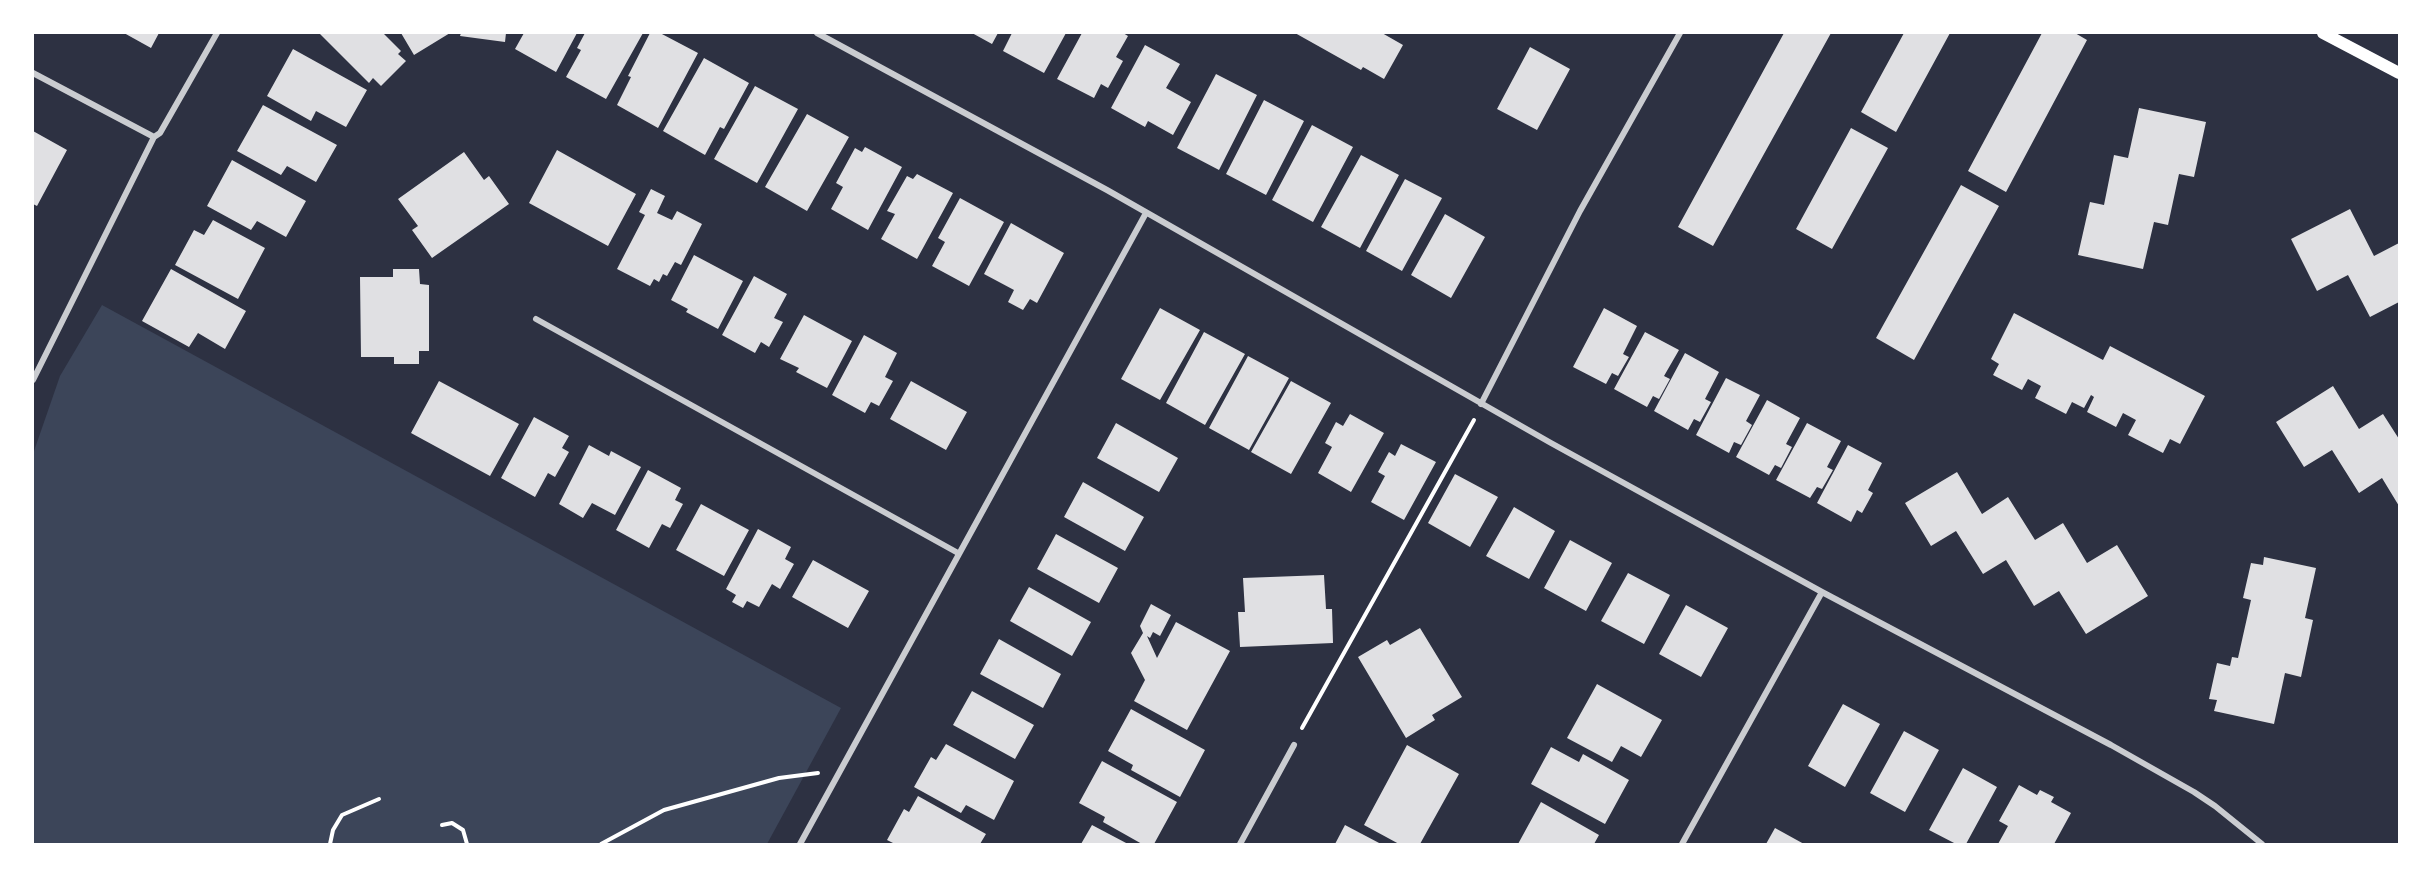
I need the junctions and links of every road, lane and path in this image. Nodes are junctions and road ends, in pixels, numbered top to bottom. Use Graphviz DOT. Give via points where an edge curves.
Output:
graph roads {
  1 [pos="217,33"];
  2 [pos="817,33"];
  3 [pos="1680,33"];
  4 [pos="2323,33"];
  5 [pos="33,73"];
  6 [pos="2399,73"];
  7 [pos="154,137"];
  8 [pos="1146,213"];
  9 [pos="536,319"];
  10 [pos="33,380"];
  11 [pos="1481,404"];
  12 [pos="958,553"];
  13 [pos="1822,592"];
  14 [pos="1294,745"];
  15 [pos="840,771"];
  16 [pos="379,799"];
  17 [pos="442,825"];
  18 [pos="330,844"];
  19 [pos="467,844"];
  20 [pos="601,844"];
  21 [pos="800,844"];
  22 [pos="1240,844"];
  23 [pos="1682,844"];
  24 [pos="2262,844"];
  1 -- 7 [label="street" via="160,133"];
  2 -- 8 [label="street"];
  3 -- 11 [label="street" via="1580,211"];
  4 -- 6 [label="main road"];
  5 -- 7 [label="street"];
  7 -- 10 [label="street"];
  8 -- 11 [label="street"];
  8 -- 12 [label="street"];
  9 -- 12 [label="street"];
  11 -- 13 [label="street"];
  11 -- 14 [label="path"];
  12 -- 15 [label="street"];
  13 -- 23 [label="street"];
  13 -- 24 [label="street" via="2194,792"];
  14 -- 22 [label="street"];
  15 -- 20 [label="path" via="779,778 664,810"];
  15 -- 21 [label="street"];
  16 -- 18 [label="path" via="342,815"];
  17 -- 19 [label="path" via="452,823 464,830"];
}
